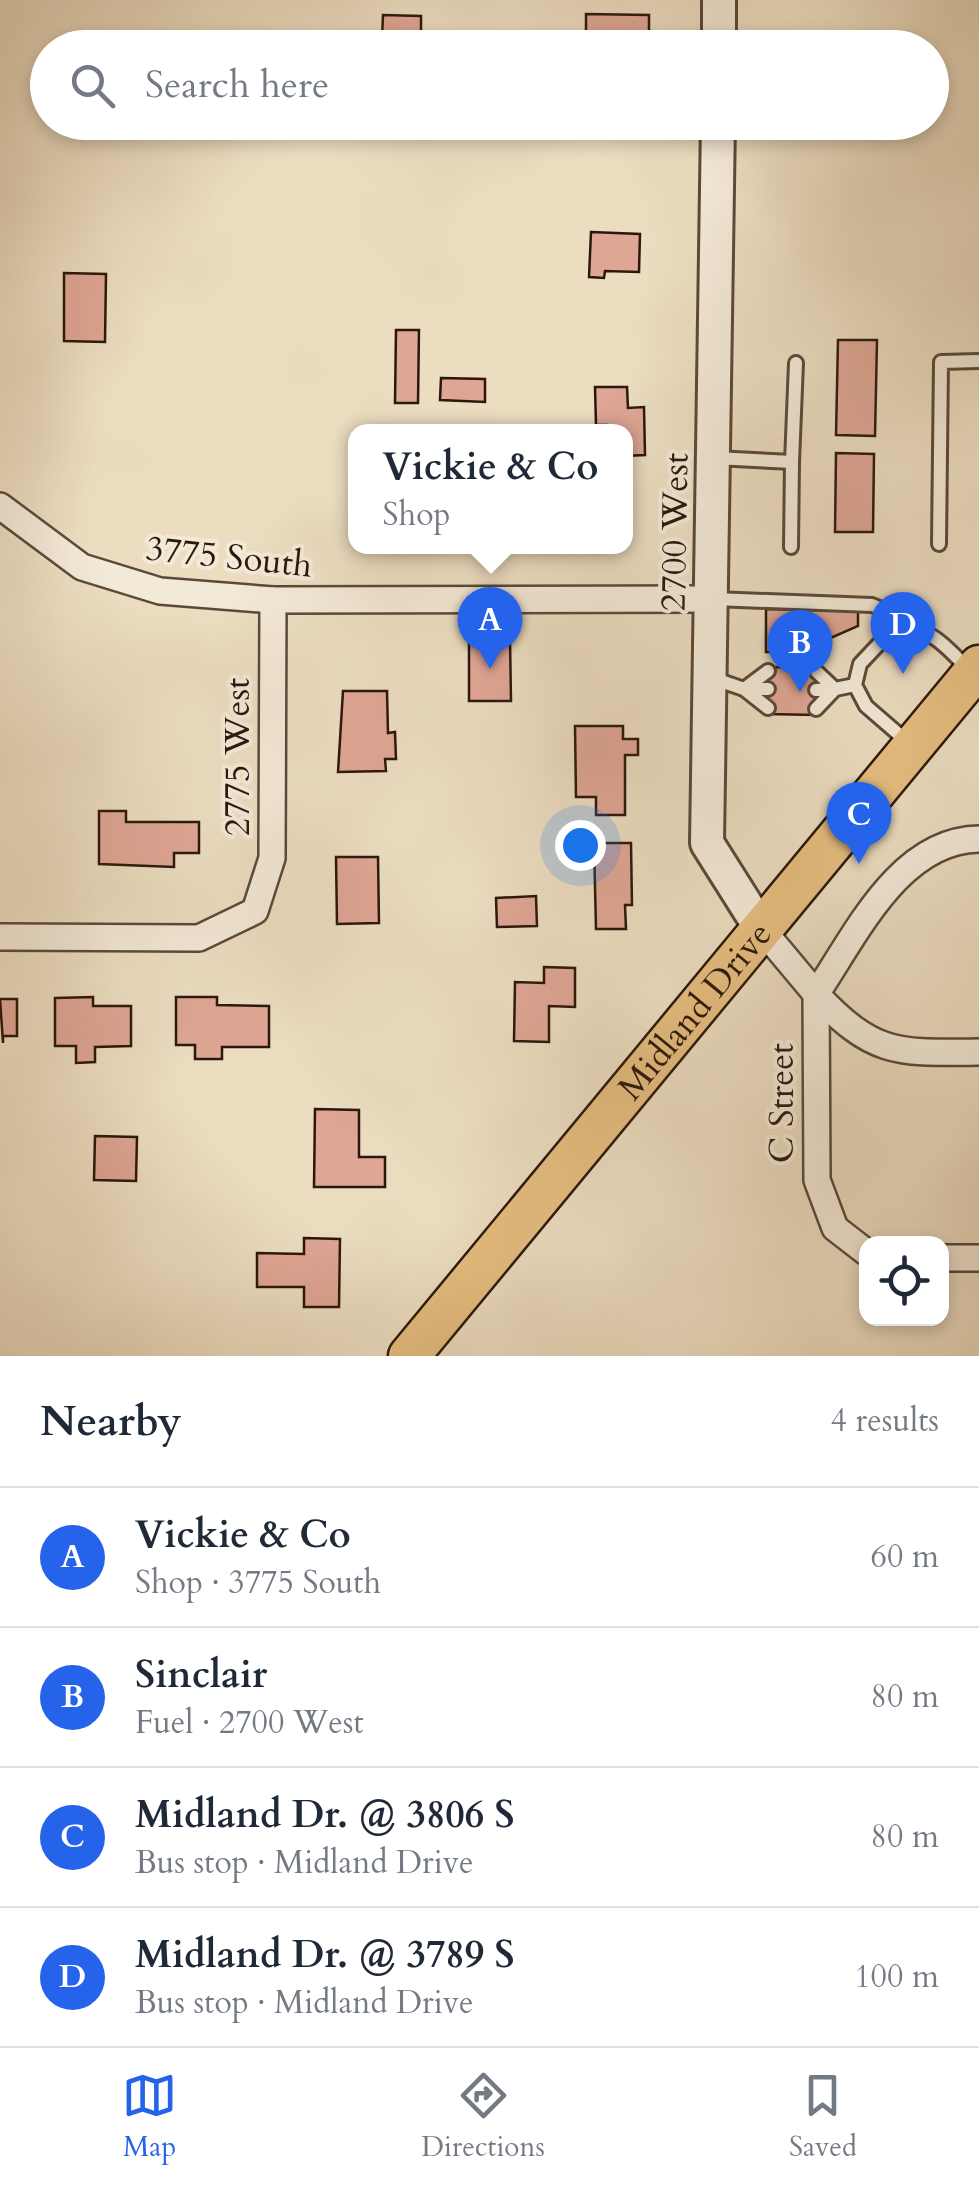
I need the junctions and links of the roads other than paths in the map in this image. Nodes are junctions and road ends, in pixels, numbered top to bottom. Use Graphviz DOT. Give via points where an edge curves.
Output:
graph roads {
  1 [pos="719,0"];
  2 [pos="719,30"];
  3 [pos="718,140"];
  4 [pos="979,362"];
  5 [pos="796,363"];
  6 [pos="715,458"];
  7 [pos="792,462"];
  8 [pos="0,506"];
  9 [pos="940,544"];
  10 [pos="791,547"];
  11 [pos="714,599"];
  12 [pos="273,600"];
  13 [pos="893,629"];
  14 [pos="976,670"];
  15 [pos="768,671"];
  16 [pos="817,672"];
  17 [pos="711,678"];
  18 [pos="855,686"];
  19 [pos="744,688"];
  20 [pos="768,690"];
  21 [pos="816,690"];
  22 [pos="834,690"];
  23 [pos="768,708"];
  24 [pos="816,710"];
  25 [pos="912,745"];
  26 [pos="979,839"];
  27 [pos="760,927"];
  28 [pos="0,937"];
  29 [pos="816,994"];
  30 [pos="979,1052"];
  31 [pos="859,1246"];
  32 [pos="949,1258"];
  33 [pos="979,1258"];
  34 [pos="409,1356"];
  1 -- 2 [label="street"];
  3 -- 6 [label="street, 2700 West"];
  4 -- 9 [label="lane" via="941,362"];
  5 -- 7 [label="lane"];
  6 -- 7 [label="lane"];
  6 -- 11 [label="street, 2700 West"];
  7 -- 10 [label="lane"];
  8 -- 12 [label="street, 3775 South" via="82,567 160,591"];
  11 -- 12 [label="street, 3775 South"];
  11 -- 13 [label="lane" via="872,605 884,610"];
  11 -- 17 [label="street, 2700 West"];
  12 -- 28 [label="street, 2775 West" via="272,858 255,911 199,938"];
  13 -- 14 [label="lane" via="930,632"];
  13 -- 18 [label="lane" via="860,664"];
  14 -- 25 [label="main road, Midland Drive"];
  15 -- 19 [label="lane"];
  16 -- 22 [label="lane"];
  17 -- 19 [label="lane"];
  17 -- 27 [label="street, 2700 West" via="707,843"];
  18 -- 22 [label="lane"];
  18 -- 25 [label="lane" via="866,706"];
  19 -- 20 [label="lane"];
  19 -- 23 [label="lane"];
  21 -- 22 [label="lane"];
  22 -- 24 [label="lane"];
  25 -- 27 [label="main road, Midland Drive"];
  26 -- 29 [label="street" via="956,839 922,854 887,890"];
  27 -- 29 [label="street"];
  27 -- 34 [label="main road, Midland Drive"];
  29 -- 30 [label="street" via="851,1031 901,1053"];
  29 -- 31 [label="street, C Street" via="817,1180 836,1228"];
  32 -- 33 [label="street"];
}
